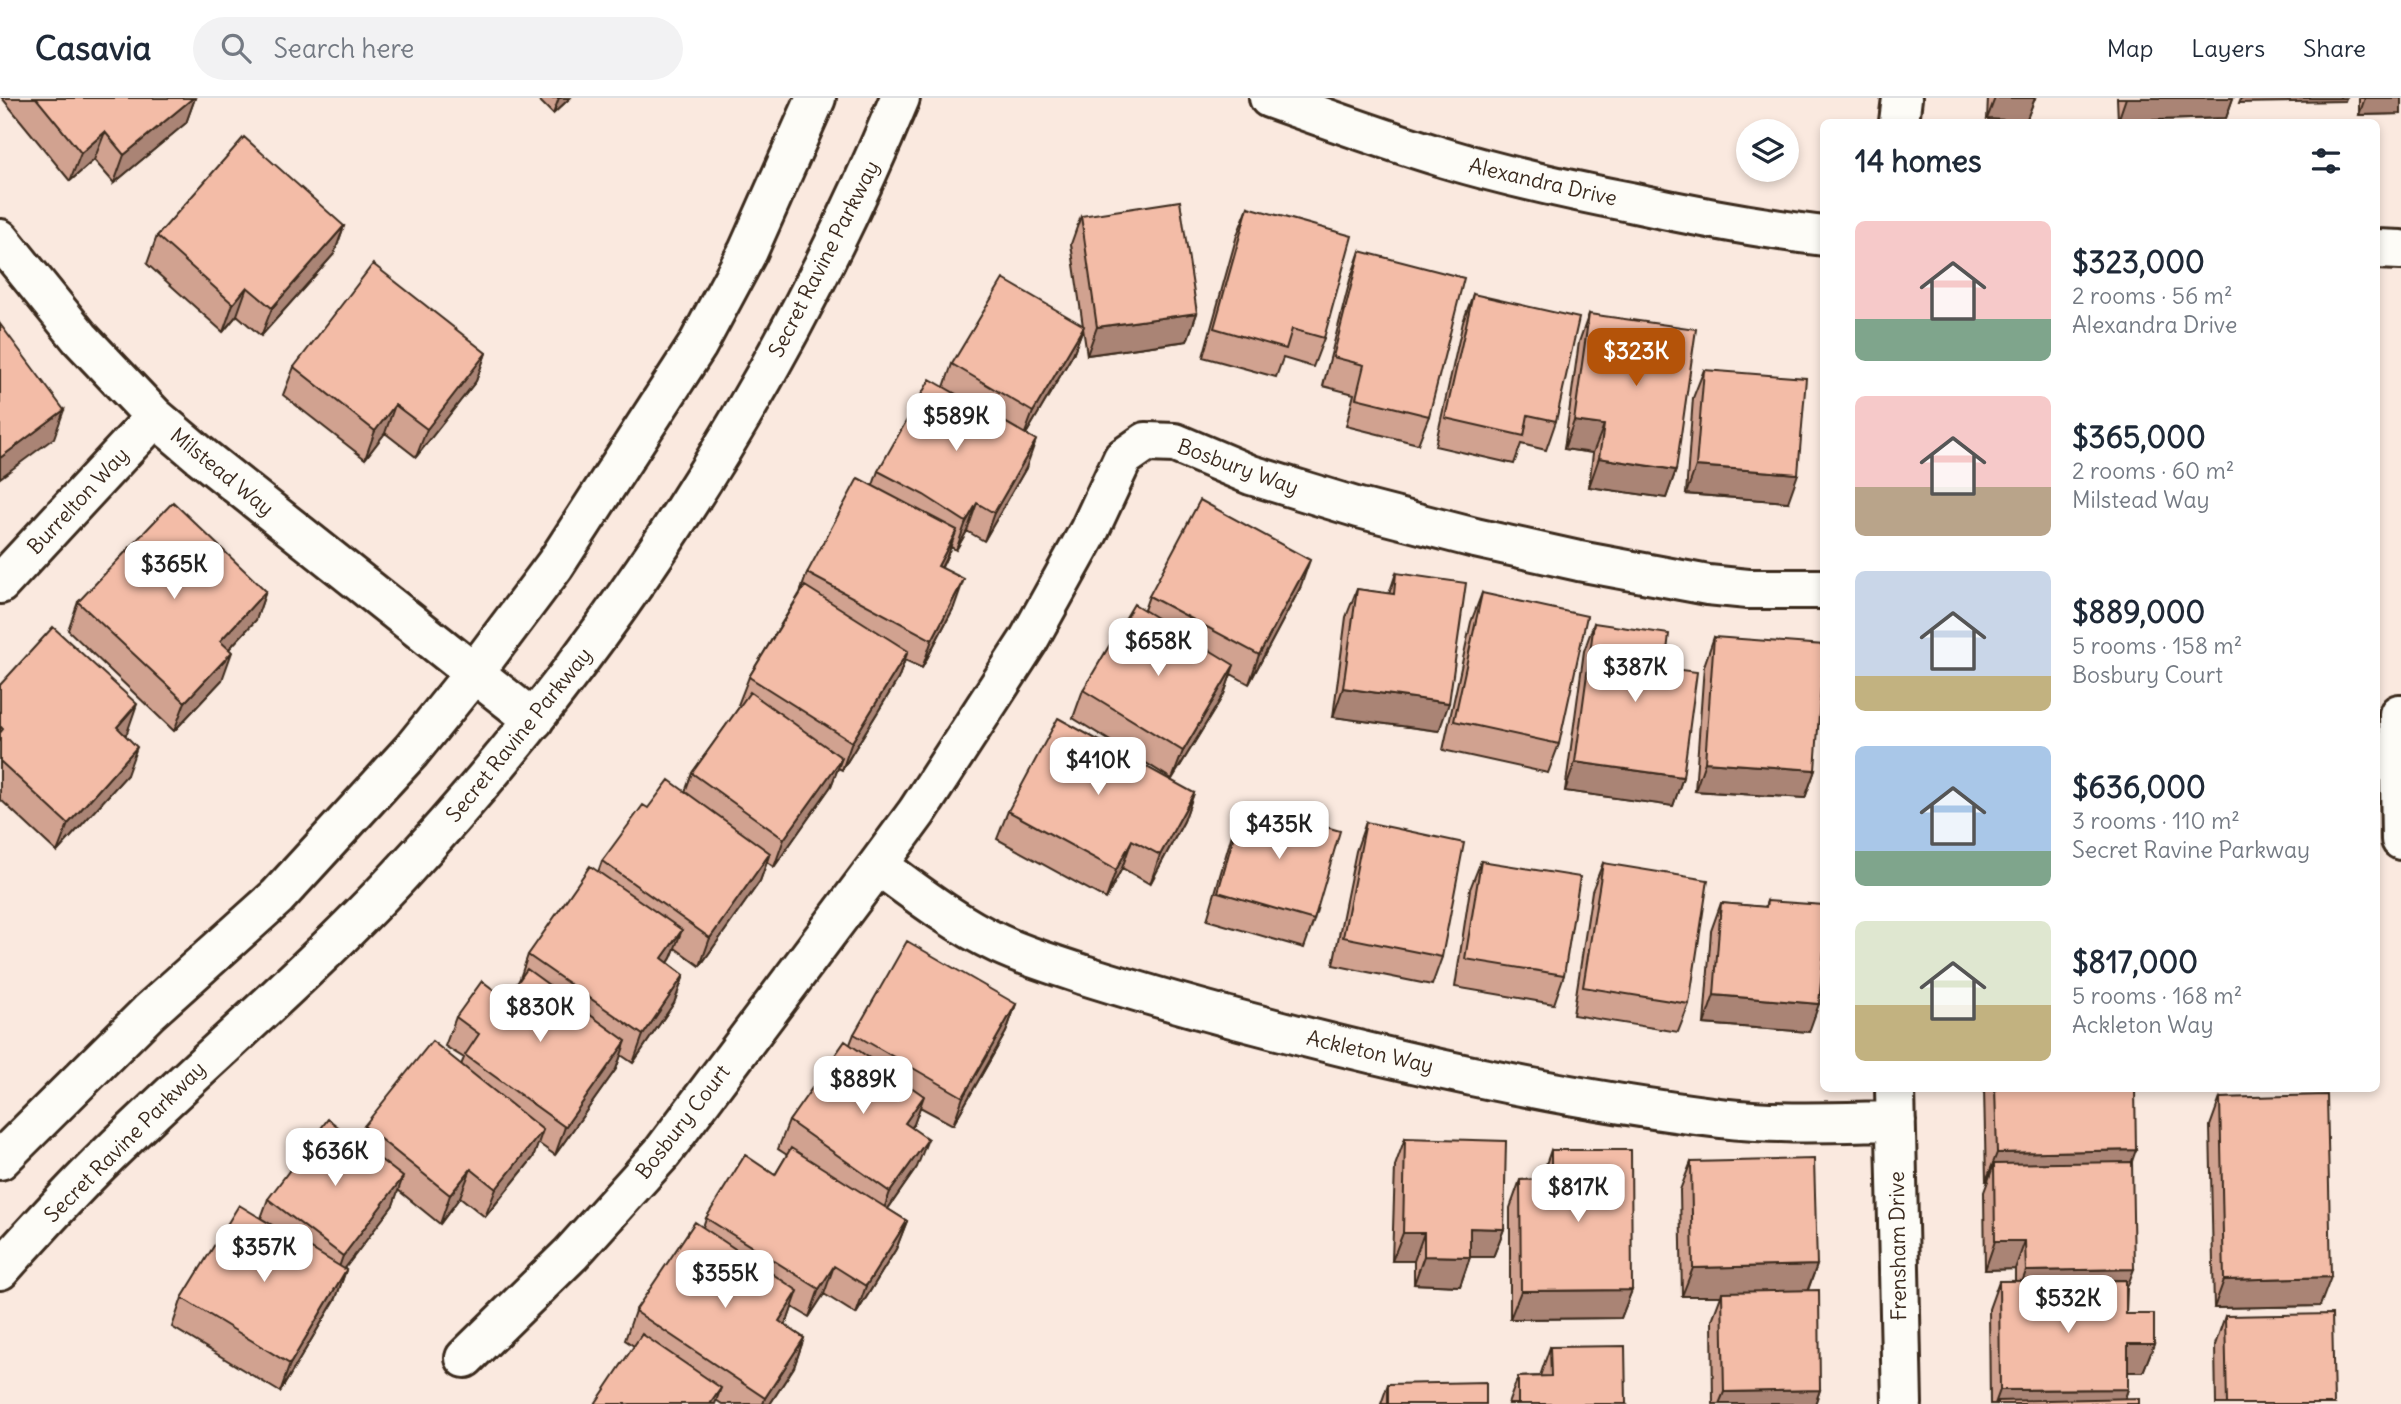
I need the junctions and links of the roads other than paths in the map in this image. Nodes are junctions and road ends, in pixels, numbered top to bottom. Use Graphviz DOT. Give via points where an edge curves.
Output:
graph roads {
  1 [pos="816,98"];
  2 [pos="900,98"];
  3 [pos="1269,98"];
  4 [pos="1902,98"];
  5 [pos="1899,119"];
  6 [pos="1820,235"];
  7 [pos="0,239"];
  8 [pos="2380,249"];
  9 [pos="2401,250"];
  10 [pos="155,417"];
  11 [pos="0,584"];
  12 [pos="1820,589"];
  13 [pos="474,673"];
  14 [pos="2401,714"];
  15 [pos="534,720"];
  16 [pos="2401,840"];
  17 [pos="878,865"];
  18 [pos="1895,1105"];
  19 [pos="0,1160"];
  20 [pos="0,1270"];
  21 [pos="465,1358"];
  22 [pos="1902,1404"];
  1 -- 13 [label="street" via="748,251 697,346 555,565"];
  2 -- 15 [label="street, Secret Ravine Parkway" via="815,284 702,483 609,622"];
  3 -- 6 [label="street, Alexandra Drive" via="1447,159 1690,214"];
  4 -- 5 [label="street"];
  7 -- 10 [label="street, Milstead Way" via="80,338"];
  8 -- 9 [label="street"];
  10 -- 11 [label="street, Burrelton Way"];
  10 -- 13 [label="street, Milstead Way"];
  12 -- 17 [label="street, Bosbury Way" via="1708,585 1578,561 1359,508 1251,475 1175,443 1146,442 1123,458 1028,641"];
  13 -- 15 [label="street, Milstead Way"];
  13 -- 19 [label="street" via="411,751 277,897 149,1012"];
  14 -- 16 [label="street"];
  15 -- 20 [label="street, Secret Ravine Parkway" via="470,799 362,915 105,1157"];
  17 -- 18 [label="street, Ackleton Way" via="997,943 1196,1008 1321,1042 1546,1090 1720,1118 1789,1122"];
  17 -- 21 [label="street, Bosbury Court" via="662,1153 571,1254"];
  18 -- 22 [label="street, Frensham Drive"];
}
